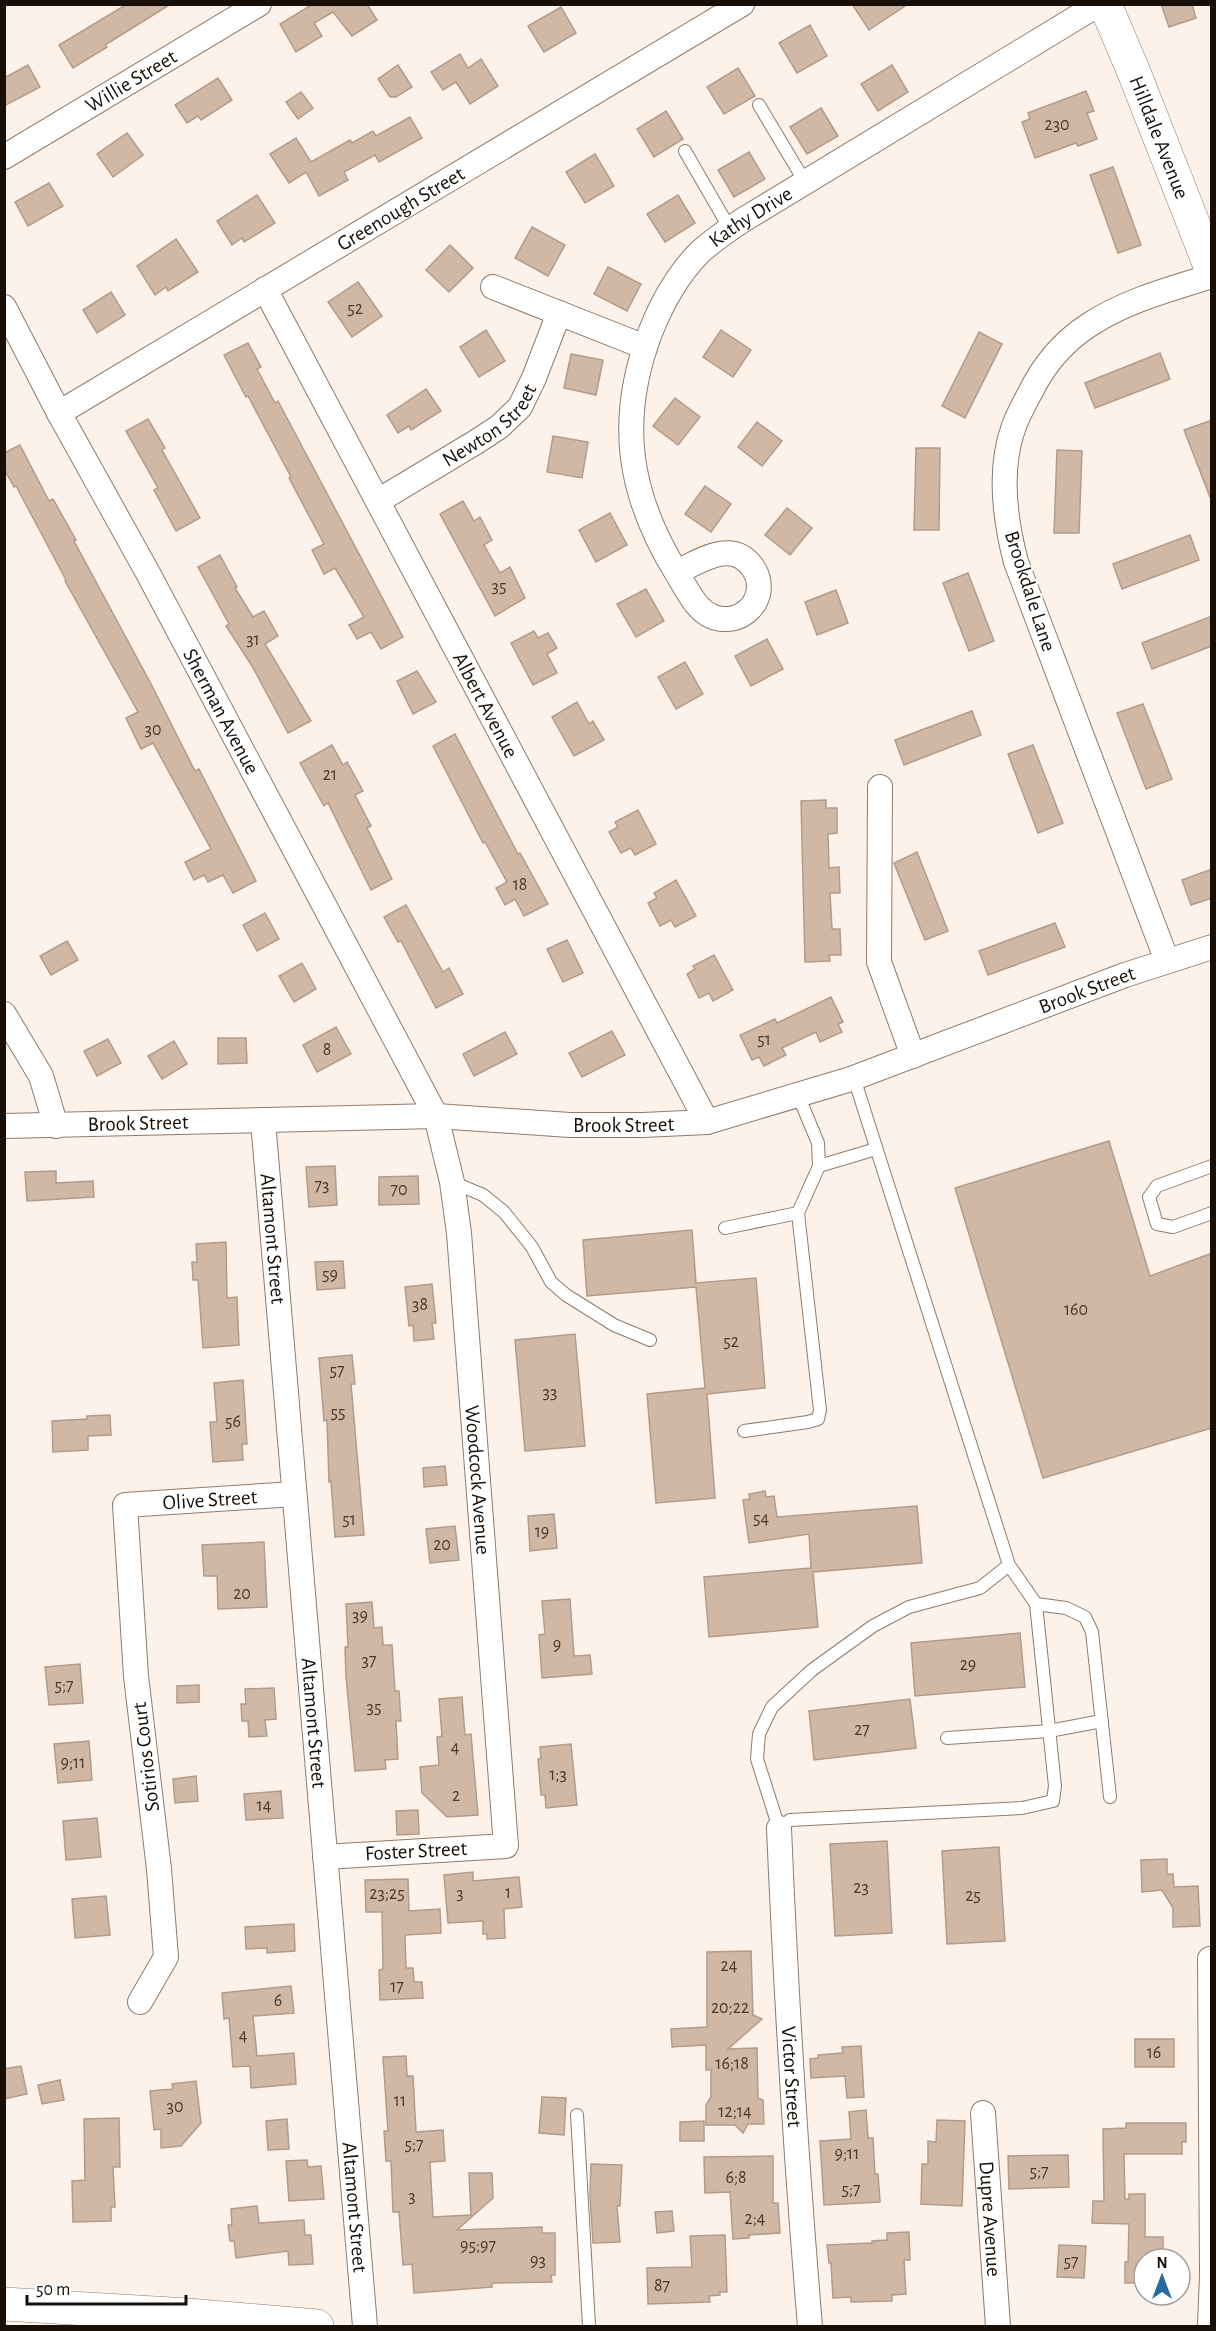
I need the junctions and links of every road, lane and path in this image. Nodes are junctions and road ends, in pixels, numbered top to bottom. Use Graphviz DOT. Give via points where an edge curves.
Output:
graph roads {
  1 [pos="259,4"];
  2 [pos="742,4"];
  3 [pos="1099,4"];
  4 [pos="1105,4"];
  5 [pos="232,11"];
  6 [pos="759,105"];
  7 [pos="685,151"];
  8 [pos="4,157"];
  9 [pos="805,182"];
  10 [pos="729,229"];
  11 [pos="1209,259"];
  12 [pos="493,287"];
  13 [pos="265,289"];
  14 [pos="559,313"];
  15 [pos="6,314"];
  16 [pos="645,346"];
  17 [pos="59,413"];
  18 [pos="378,501"];
  19 [pos="677,572"];
  20 [pos="880,787"];
  21 [pos="1212,946"];
  22 [pos="1167,961"];
  23 [pos="4,1014"];
  24 [pos="913,1056"];
  25 [pos="854,1078"];
  26 [pos="798,1095"];
  27 [pos="436,1116"];
  28 [pos="263,1121"];
  29 [pos="707,1122"];
  30 [pos="4,1126"];
  31 [pos="56,1126"];
  32 [pos="876,1149"];
  33 [pos="819,1166"];
  34 [pos="1212,1166"];
  35 [pos="452,1182"];
  36 [pos="798,1213"];
  37 [pos="1212,1213"];
  38 [pos="725,1228"];
  39 [pos="650,1340"];
  40 [pos="744,1431"];
  41 [pos="294,1494"];
  42 [pos="125,1505"];
  43 [pos="1009,1565"];
  44 [pos="1036,1604"];
  45 [pos="1102,1721"];
  46 [pos="1049,1731"];
  47 [pos="947,1738"];
  48 [pos="1110,1797"];
  49 [pos="779,1828"];
  50 [pos="506,1846"];
  51 [pos="325,1857"];
  52 [pos="1211,1959"];
  53 [pos="140,2002"];
  54 [pos="983,2113"];
  55 [pos="577,2115"];
  56 [pos="1212,2274"];
  57 [pos="4,2304"];
  58 [pos="220,2322"];
  59 [pos="317,2326"];
  60 [pos="365,2326"];
  61 [pos="589,2326"];
  62 [pos="810,2326"];
  63 [pos="998,2326"];
  64 [pos="1210,2326"];
  1 -- 5 [label="street, Willie Street"];
  2 -- 13 [label="street, Greenough Street"];
  3 -- 9 [label="street, Kathy Drive"];
  4 -- 11 [label="main road, Hilldale Avenue"];
  5 -- 8 [label="street, Willie Street"];
  6 -- 9 [label="lane"];
  7 -- 10 [label="lane"];
  9 -- 10 [label="street, Kathy Drive"];
  10 -- 16 [label="street, Kathy Drive" via="699,253 681,275"];
  11 -- 22 [label="street, Brookdale Lane" via="1072,337 1044,368 1023,406 1013,428 1006,472 1007,520 1016,562"];
  12 -- 14 [label="street"];
  13 -- 17 [label="street, Greenough Street"];
  13 -- 18 [label="street, Albert Avenue"];
  14 -- 16 [label="street"];
  14 -- 18 [label="street, Newton Street" via="519,407 499,427"];
  15 -- 17 [label="street, Sherman Avenue"];
  16 -- 19 [label="street, Kathy Drive" via="631,409 632,452 642,498"];
  17 -- 27 [label="street, Sherman Avenue"];
  18 -- 29 [label="street, Albert Avenue"];
  20 -- 24 [label="street" via="879,962"];
  21 -- 22 [label="street, Brook Street"];
  22 -- 24 [label="street, Brook Street"];
  23 -- 31 [label="street" via="41,1076"];
  24 -- 25 [label="street, Brook Street"];
  25 -- 26 [label="street, Brook Street"];
  25 -- 32 [label="lane"];
  26 -- 29 [label="street, Brook Street"];
  26 -- 33 [label="lane" via="818,1143"];
  27 -- 28 [label="street, Brook Street"];
  27 -- 29 [label="street, Brook Street" via="570,1125"];
  27 -- 35 [label="street, Woodcock Avenue"];
  28 -- 31 [label="street, Brook Street"];
  28 -- 41 [label="street, Altamont Street"];
  30 -- 31 [label="street, Brook Street"];
  32 -- 33 [label="lane"];
  32 -- 43 [label="lane"];
  33 -- 36 [label="lane"];
  34 -- 37 [label="lane" via="1157,1186 1149,1197 1157,1224 1173,1227"];
  35 -- 39 [label="lane" via="483,1196 504,1212 532,1247 551,1282 566,1295 614,1325"];
  35 -- 50 [label="street, Woodcock Avenue"];
  36 -- 38 [label="lane"];
  36 -- 40 [label="lane" via="818,1419"];
  41 -- 42 [label="street, Olive Street"];
  41 -- 51 [label="street, Altamont Street"];
  42 -- 53 [label="street, Sotirios Court" via="136,1676 166,1957"];
  43 -- 44 [label="lane"];
  43 -- 49 [label="lane" via="980,1588 909,1607 873,1626 812,1670 772,1707 759,1734 757,1759"];
  44 -- 45 [label="lane" via="1066,1608 1085,1617 1092,1632"];
  44 -- 46 [label="lane"];
  45 -- 46 [label="lane"];
  45 -- 48 [label="lane"];
  46 -- 47 [label="lane"];
  46 -- 49 [label="lane" via="1053,1801 1022,1808 790,1820"];
  49 -- 62 [label="street, Victor Street" via="786,2002"];
  50 -- 51 [label="street, Foster Street"];
  51 -- 60 [label="street, Altamont Street"];
  52 -- 56 [label="street"];
  54 -- 63 [label="street, Dupre Avenue"];
  55 -- 61 [label="lane"];
  56 -- 64 [label="street"];
  57 -- 58 [label="main road"];
  58 -- 59 [label="main road"];
}
